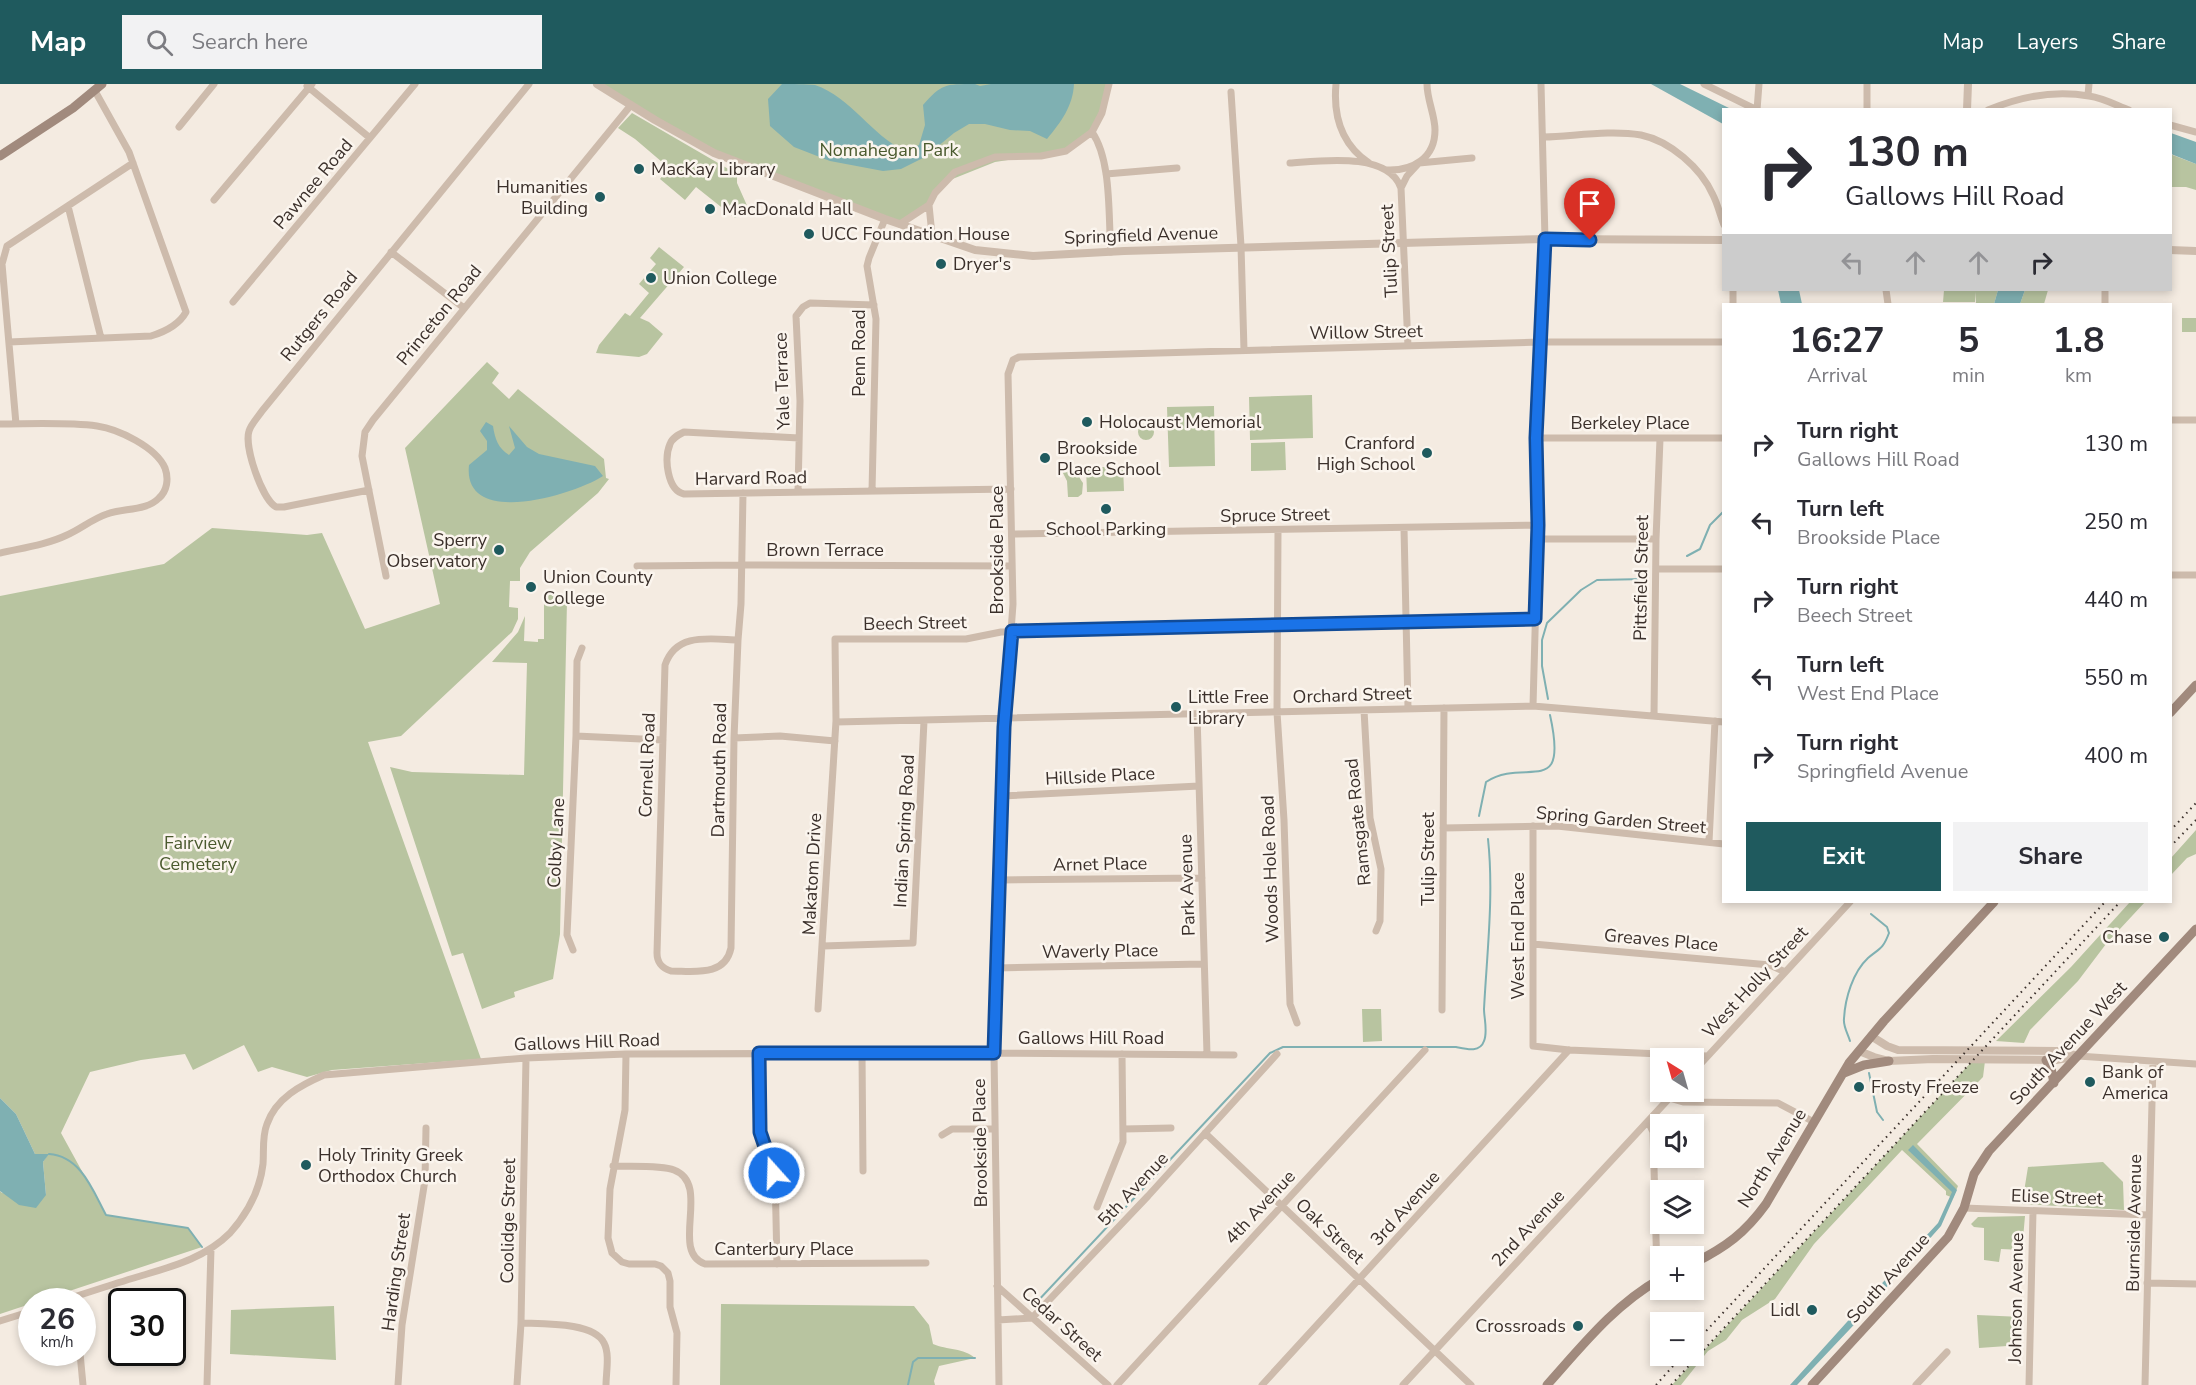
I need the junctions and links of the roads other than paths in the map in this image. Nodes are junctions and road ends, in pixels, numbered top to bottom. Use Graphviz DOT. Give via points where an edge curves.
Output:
graph roads {
  1 [pos="214,84"];
  2 [pos="415,84"];
  3 [pos="529,84"];
  4 [pos="597,84"];
  5 [pos="1109,84"];
  6 [pos="1336,84"];
  7 [pos="1427,84"];
  8 [pos="1541,84"];
  9 [pos="1704,84"];
  10 [pos="1759,84"];
  11 [pos="1867,84"];
  12 [pos="1968,84"];
  13 [pos="2089,84"];
  14 [pos="309,85"];
  15 [pos="98,87"];
  16 [pos="1231,92"];
  17 [pos="2088,95"];
  18 [pos="631,105"];
  19 [pos="1753,108"];
  20 [pos="1757,108"];
  21 [pos="1867,108"];
  22 [pos="1967,108"];
  23 [pos="1994,108"];
  24 [pos="2124,108"];
  25 [pos="2172,126"];
  26 [pos="179,127"];
  27 [pos="1092,132"];
  28 [pos="2196,132"];
  29 [pos="1544,137"];
  30 [pos="370,138"];
  31 [pos="0,156"];
  32 [pos="1472,158"];
  33 [pos="134,163"];
  34 [pos="1290,163"];
  35 [pos="1419,163"];
  36 [pos="1177,168"];
  37 [pos="1385,170"];
  38 [pos="1106,174"];
  39 [pos="1401,191"];
  40 [pos="214,200"];
  41 [pos="929,205"];
  42 [pos="68,206"];
  43 [pos="885,219"];
  44 [pos="1722,220"];
  45 [pos="900,224"];
  46 [pos="932,235"];
  47 [pos="1545,239"];
  48 [pos="1722,240"];
  49 [pos="1403,244"];
  50 [pos="1241,248"];
  51 [pos="2172,250"];
  52 [pos="2196,251"];
  53 [pos="391,252"];
  54 [pos="1111,252"];
  55 [pos="233,302"];
  56 [pos="874,305"];
  57 [pos="464,308"];
  58 [pos="101,338"];
  59 [pos="9,342"];
  60 [pos="1540,342"];
  61 [pos="1722,342"];
  62 [pos="1408,346"];
  63 [pos="1244,350"];
  64 [pos="1012,362"];
  65 [pos="2172,420"];
  66 [pos="2196,420"];
  67 [pos="0,424"];
  68 [pos="16,424"];
  69 [pos="799,438"];
  70 [pos="1536,438"];
  71 [pos="1722,438"];
  72 [pos="1660,439"];
  73 [pos="1011,489"];
  74 [pos="369,490"];
  75 [pos="872,491"];
  76 [pos="798,492"];
  77 [pos="743,493"];
  78 [pos="1538,525"];
  79 [pos="1404,528"];
  80 [pos="1278,530"];
  81 [pos="1012,534"];
  82 [pos="1537,539"];
  83 [pos="1656,539"];
  84 [pos="0,553"];
  85 [pos="742,565"];
  86 [pos="637,566"];
  87 [pos="1012,566"];
  88 [pos="1656,569"];
  89 [pos="1722,570"];
  90 [pos="2172,575"];
  91 [pos="2196,575"];
  92 [pos="386,576"];
  93 [pos="1535,619"];
  94 [pos="1405,622"];
  95 [pos="1277,625"];
  96 [pos="1012,631"];
  97 [pos="738,640"];
  98 [pos="582,648"];
  99 [pos="2196,686"];
  100 [pos="1533,706"];
  101 [pos="1408,708"];
  102 [pos="1444,708"];
  103 [pos="1364,710"];
  104 [pos="2172,711"];
  105 [pos="1276,712"];
  106 [pos="1197,714"];
  107 [pos="1654,716"];
  108 [pos="1006,718"];
  109 [pos="924,721"];
  110 [pos="1715,721"];
  111 [pos="836,722"];
  112 [pos="1722,722"];
  113 [pos="576,736"];
  114 [pos="734,738"];
  115 [pos="663,740"];
  116 [pos="835,741"];
  117 [pos="1199,786"];
  118 [pos="1002,796"];
  119 [pos="1533,826"];
  120 [pos="1443,828"];
  121 [pos="1709,842"];
  122 [pos="1722,844"];
  123 [pos="1202,878"];
  124 [pos="999,880"];
  125 [pos="1849,903"];
  126 [pos="1993,903"];
  127 [pos="2196,929"];
  128 [pos="1376,931"];
  129 [pos="1533,944"];
  130 [pos="823,946"];
  131 [pos="573,950"];
  132 [pos="657,951"];
  133 [pos="1204,964"];
  134 [pos="996,968"];
  135 [pos="1785,972"];
  136 [pos="819,1009"];
  137 [pos="1442,1010"];
  138 [pos="1297,1023"];
  139 [pos="1871,1036"];
  140 [pos="1425,1050"];
  141 [pos="1569,1050"];
  142 [pos="1858,1051"];
  143 [pos="759,1053"];
  144 [pos="862,1053"];
  145 [pos="994,1053"];
  146 [pos="1277,1053"];
  147 [pos="626,1054"];
  148 [pos="1122,1054"];
  149 [pos="1207,1054"];
  150 [pos="1234,1054"];
  151 [pos="1707,1056"];
  152 [pos="2078,1056"];
  153 [pos="526,1058"];
  154 [pos="1704,1059"];
  155 [pos="2046,1060"];
  156 [pos="1889,1061"];
  157 [pos="2153,1062"];
  158 [pos="2196,1065"];
  159 [pos="1842,1074"];
  160 [pos="2054,1083"];
  161 [pos="1665,1102"];
  162 [pos="1683,1102"];
  163 [pos="1648,1121"];
  164 [pos="1814,1122"];
  165 [pos="426,1128"];
  166 [pos="1171,1128"];
  167 [pos="995,1129"];
  168 [pos="1124,1129"];
  169 [pos="1205,1133"];
  170 [pos="942,1135"];
  171 [pos="613,1167"];
  172 [pos="863,1171"];
  173 [pos="1971,1183"];
  174 [pos="1281,1206"];
  175 [pos="1097,1207"];
  176 [pos="1964,1208"];
  177 [pos="2033,1211"];
  178 [pos="2149,1215"];
  179 [pos="1656,1246"];
  180 [pos="211,1249"];
  181 [pos="1704,1257"];
  182 [pos="926,1263"];
  183 [pos="777,1264"];
  184 [pos="1360,1279"];
  185 [pos="2147,1283"];
  186 [pos="2196,1284"];
  187 [pos="998,1286"];
  188 [pos="1650,1286"];
  189 [pos="96,1291"];
  190 [pos="18,1316"];
  191 [pos="1032,1318"];
  192 [pos="998,1320"];
  193 [pos="0,1322"];
  194 [pos="521,1323"];
  195 [pos="1435,1351"];
  196 [pos="1947,1352"];
  197 [pos="81,1366"];
  198 [pos="82,1385"];
  199 [pos="207,1385"];
  200 [pos="398,1385"];
  201 [pos="517,1385"];
  202 [pos="606,1385"];
  203 [pos="676,1385"];
  204 [pos="999,1385"];
  205 [pos="1108,1385"];
  206 [pos="1117,1385"];
  207 [pos="1262,1385"];
  208 [pos="1403,1385"];
  209 [pos="1471,1385"];
  210 [pos="1547,1385"];
  211 [pos="1812,1385"];
  212 [pos="1916,1385"];
  213 [pos="2029,1385"];
  214 [pos="2145,1385"];
  1 -- 26 [label="street"];
  2 -- 30 [label="street, Pawnee Road"];
  3 -- 53 [label="street, Rutgers Road"];
  4 -- 18 [label="street, Springfield Avenue"];
  5 -- 27 [label="street" via="1102,113"];
  6 -- 37 [label="street" via="1335,108 1344,137 1359,155"];
  7 -- 35 [label="street" via="1435,129 1433,145"];
  8 -- 29 [label="street"];
  9 -- 19 [label="street"];
  10 -- 20 [label="street"];
  11 -- 21 [label="street"];
  12 -- 22 [label="street"];
  13 -- 17 [label="street"];
  14 -- 30 [label="street"];
  14 -- 40 [label="street"];
  15 -- 31 [label="main road"];
  15 -- 33 [label="street"];
  16 -- 50 [label="street"];
  17 -- 23 [label="street" via="2037,96"];
  17 -- 24 [label="street"];
  18 -- 43 [label="street, Springfield Avenue" via="714,153"];
  18 -- 57 [label="street, Princeton Road"];
  25 -- 28 [label="street"];
  27 -- 38 [label="street" via="1102,151"];
  27 -- 41 [label="street" via="1066,151 1051,156 995,157 955,172"];
  29 -- 44 [label="street" via="1633,134 1652,139 1678,153 1697,170 1713,195"];
  29 -- 47 [label="street"];
  30 -- 55 [label="street, Pawnee Road"];
  32 -- 35 [label="street"];
  33 -- 42 [label="street"];
  33 -- 58 [label="street" via="186,312 183,318 151,336"];
  34 -- 37 [label="street" via="1347,160"];
  35 -- 37 [label="street"];
  35 -- 39 [label="street" via="1407,176"];
  36 -- 38 [label="street"];
  37 -- 39 [label="street" via="1396,178"];
  38 -- 54 [label="street"];
  39 -- 49 [label="street, Tulip Street"];
  41 -- 45 [label="street"];
  41 -- 46 [label="street"];
  42 -- 58 [label="street"];
  42 -- 59 [label="street" via="7,246 2,264"];
  43 -- 45 [label="street, Springfield Avenue"];
  43 -- 56 [label="street, Penn Road" via="867,267"];
  45 -- 46 [label="street, Springfield Avenue"];
  46 -- 54 [label="street, Springfield Avenue" via="975,250 1029,256"];
  47 -- 48 [label="street, Springfield Avenue"];
  47 -- 49 [label="street, Springfield Avenue"];
  47 -- 60 [label="street"];
  49 -- 50 [label="street, Springfield Avenue"];
  49 -- 62 [label="street, Tulip Street"];
  50 -- 54 [label="street, Springfield Avenue"];
  50 -- 63 [label="street"];
  51 -- 52 [label="street"];
  53 -- 57 [label="street"];
  53 -- 74 [label="street, Rutgers Road" via="249,432 258,481 266,498 276,507"];
  56 -- 69 [label="street, Yale Terrace" via="815,303 806,304 799,311 795,322"];
  56 -- 75 [label="street, Penn Road"];
  57 -- 74 [label="street, Princeton Road" via="365,432 362,456"];
  58 -- 59 [label="street"];
  59 -- 68 [label="street"];
  60 -- 61 [label="street, Willow Street"];
  60 -- 62 [label="street, Willow Street"];
  60 -- 70 [label="street"];
  62 -- 63 [label="street, Willow Street"];
  63 -- 64 [label="street, Willow Street" via="1019,357"];
  64 -- 73 [label="street, Brookside Place" via="1008,374"];
  65 -- 66 [label="street"];
  67 -- 68 [label="street"];
  68 -- 84 [label="street" via="97,426 114,431 141,444 160,460 166,471 166,483 163,494 149,505 111,512 50,542"];
  69 -- 76 [label="street, Yale Terrace"];
  69 -- 77 [label="street, Harvard Road" via="690,432 672,441 668,451 669,479 679,493"];
  70 -- 72 [label="street, Berkeley Place"];
  70 -- 78 [label="street"];
  71 -- 72 [label="street, Berkeley Place"];
  72 -- 83 [label="street, Pittsfield Street"];
  73 -- 75 [label="street, Harvard Road"];
  73 -- 81 [label="street, Brookside Place"];
  74 -- 92 [label="street, Princeton Road"];
  75 -- 76 [label="street, Harvard Road"];
  76 -- 77 [label="street, Harvard Road"];
  77 -- 85 [label="street, Dartmouth Road"];
  78 -- 79 [label="street, Spruce Street"];
  78 -- 82 [label="street"];
  79 -- 80 [label="street, Spruce Street"];
  79 -- 94 [label="street"];
  80 -- 81 [label="street, Spruce Street"];
  80 -- 95 [label="street, Woods Hole Road"];
  81 -- 87 [label="street, Brookside Place"];
  82 -- 83 [label="street"];
  82 -- 93 [label="street"];
  83 -- 88 [label="street, Pittsfield Street"];
  85 -- 86 [label="street, Brown Terrace"];
  85 -- 87 [label="street, Brown Terrace"];
  85 -- 97 [label="street, Dartmouth Road"];
  87 -- 96 [label="street, Brookside Place"];
  88 -- 89 [label="street"];
  88 -- 107 [label="street, Pittsfield Street"];
  90 -- 91 [label="street"];
  93 -- 94 [label="street, Beech Street"];
  93 -- 100 [label="street"];
  94 -- 95 [label="street, Beech Street"];
  94 -- 101 [label="street"];
  95 -- 96 [label="street, Beech Street"];
  95 -- 105 [label="street, Woods Hole Road"];
  96 -- 108 [label="street, Brookside Place"];
  96 -- 111 [label="street, Beech Street" via="966,639 835,639"];
  97 -- 114 [label="street, Dartmouth Road"];
  97 -- 115 [label="street, Cornell Road" via="694,639 671,652 666,665"];
  98 -- 113 [label="street, Colby Lane" via="577,661"];
  99 -- 104 [label="main road"];
  100 -- 102 [label="street, Orchard Street"];
  100 -- 107 [label="street, Orchard Street"];
  101 -- 102 [label="street, Orchard Street"];
  101 -- 103 [label="street, Orchard Street"];
  102 -- 120 [label="street, Tulip Street"];
  103 -- 105 [label="street, Orchard Street"];
  103 -- 128 [label="street, Ramsgate Road" via="1370,818 1381,869 1380,921"];
  105 -- 106 [label="street, Orchard Street"];
  105 -- 138 [label="street, Woods Hole Road" via="1290,1004"];
  106 -- 108 [label="street, Orchard Street"];
  106 -- 117 [label="street, Park Avenue"];
  107 -- 110 [label="street, Orchard Street"];
  108 -- 109 [label="street, Orchard Street"];
  108 -- 118 [label="street, Brookside Place"];
  109 -- 111 [label="street, Orchard Street"];
  109 -- 130 [label="street, Indian Spring Road" via="913,943"];
  110 -- 112 [label="street, Orchard Street"];
  110 -- 121 [label="street"];
  111 -- 116 [label="street, Makatom Drive"];
  113 -- 115 [label="street"];
  113 -- 131 [label="street, Colby Lane" via="567,935"];
  114 -- 116 [label="street" via="780,736"];
  114 -- 132 [label="street, Dartmouth Road" via="730,953 717,969 671,971 659,963"];
  115 -- 132 [label="street, Cornell Road"];
  116 -- 130 [label="street, Makatom Drive"];
  117 -- 118 [label="street, Hillside Place"];
  117 -- 123 [label="street, Park Avenue"];
  118 -- 124 [label="street, Brookside Place"];
  119 -- 120 [label="street, Spring Garden Street"];
  119 -- 121 [label="street, Spring Garden Street"];
  119 -- 129 [label="street, West End Place"];
  120 -- 137 [label="street, Tulip Street"];
  121 -- 122 [label="street, Spring Garden Street"];
  123 -- 124 [label="street, Arnet Place"];
  123 -- 133 [label="street, Park Avenue"];
  124 -- 134 [label="street, Brookside Place"];
  125 -- 135 [label="street, West Holly Street"];
  126 -- 139 [label="main road, North Avenue"];
  127 -- 152 [label="main road, South Avenue West"];
  129 -- 135 [label="street, Greaves Place" via="1770,965"];
  129 -- 141 [label="street, West End Place" via="1533,1046"];
  130 -- 136 [label="street, Makatom Drive"];
  133 -- 134 [label="street, Waverly Place"];
  133 -- 149 [label="street, Park Avenue"];
  134 -- 145 [label="street, Brookside Place"];
  135 -- 151 [label="street, West Holly Street"];
  139 -- 142 [label="main road, North Avenue"];
  139 -- 152 [label="street" via="1898,1050 2057,1051"];
  140 -- 174 [label="street, 4th Avenue"];
  141 -- 151 [label="street"];
  141 -- 184 [label="street, 3rd Avenue"];
  142 -- 156 [label="street"];
  142 -- 159 [label="main road, North Avenue"];
  143 -- 144 [label="street, Gallows Hill Road"];
  143 -- 147 [label="street, Gallows Hill Road"];
  143 -- 183 [label="street" via="760,1132 774,1173"];
  144 -- 145 [label="street, Gallows Hill Road"];
  144 -- 172 [label="street"];
  145 -- 148 [label="street, Gallows Hill Road"];
  145 -- 167 [label="street, Brookside Place"];
  146 -- 169 [label="street, 5th Avenue"];
  147 -- 153 [label="street, Gallows Hill Road"];
  147 -- 171 [label="street" via="625,1110"];
  148 -- 149 [label="street, Gallows Hill Road"];
  148 -- 168 [label="street"];
  149 -- 150 [label="street, Gallows Hill Road"];
  151 -- 154 [label="street"];
  152 -- 155 [label="street"];
  152 -- 157 [label="street"];
  152 -- 160 [label="main road, South Avenue West"];
  153 -- 180 [label="street, Gallows Hill Road" via="324,1075 306,1083 279,1104 267,1122 262,1166 251,1203 237,1225"];
  153 -- 194 [label="street, Coolidge Street"];
  155 -- 156 [label="street"];
  155 -- 160 [label="main road"];
  156 -- 159 [label="main road"];
  157 -- 158 [label="street"];
  157 -- 178 [label="street, Burnside Avenue"];
  159 -- 164 [label="main road, North Avenue"];
  160 -- 173 [label="main road, South Avenue West" via="1989,1151"];
  161 -- 163 [label="street, 2nd Avenue"];
  162 -- 164 [label="street" via="1778,1103"];
  163 -- 179 [label="street" via="1653,1132"];
  163 -- 195 [label="street, 2nd Avenue"];
  164 -- 181 [label="main road, North Avenue" via="1753,1222 1730,1243"];
  165 -- 200 [label="street, Harding Street" via="425,1180 402,1325"];
  166 -- 168 [label="street"];
  167 -- 170 [label="street" via="952,1129"];
  167 -- 187 [label="street, Brookside Place"];
  168 -- 175 [label="street" via="1119,1155"];
  169 -- 174 [label="street, Oak Street"];
  169 -- 191 [label="street, 5th Avenue"];
  171 -- 183 [label="street, Canterbury Place" via="669,1168 683,1176 690,1190 691,1251 700,1262"];
  171 -- 203 [label="street" via="608,1238 612,1253 629,1264 661,1266 669,1277 670,1307 677,1334"];
  173 -- 176 [label="main road, South Avenue"];
  174 -- 184 [label="street, Oak Street"];
  174 -- 206 [label="street, 4th Avenue"];
  176 -- 177 [label="street, Elise Street"];
  176 -- 211 [label="main road, South Avenue" via="1948,1237"];
  177 -- 178 [label="street, Elise Street"];
  177 -- 213 [label="street, Johnson Avenue"];
  178 -- 185 [label="street, Burnside Avenue"];
  180 -- 189 [label="street, Gallows Hill Road" via="186,1262"];
  180 -- 199 [label="street"];
  182 -- 183 [label="street, Canterbury Place"];
  184 -- 195 [label="street, Oak Street"];
  184 -- 207 [label="street, 3rd Avenue"];
  185 -- 186 [label="street"];
  185 -- 214 [label="street, Burnside Avenue"];
  187 -- 191 [label="street, Cedar Street"];
  187 -- 192 [label="street, Brookside Place"];
  188 -- 210 [label="main road" via="1613,1313"];
  190 -- 193 [label="street"];
  191 -- 192 [label="street"];
  191 -- 205 [label="street, Cedar Street"];
  192 -- 204 [label="street, Brookside Place"];
  194 -- 201 [label="street, Coolidge Street"];
  194 -- 202 [label="street" via="566,1325 601,1338 606,1348"];
  195 -- 208 [label="street, 2nd Avenue"];
  195 -- 209 [label="street, Oak Street"];
  196 -- 212 [label="street"];
  197 -- 198 [label="street"];
}
